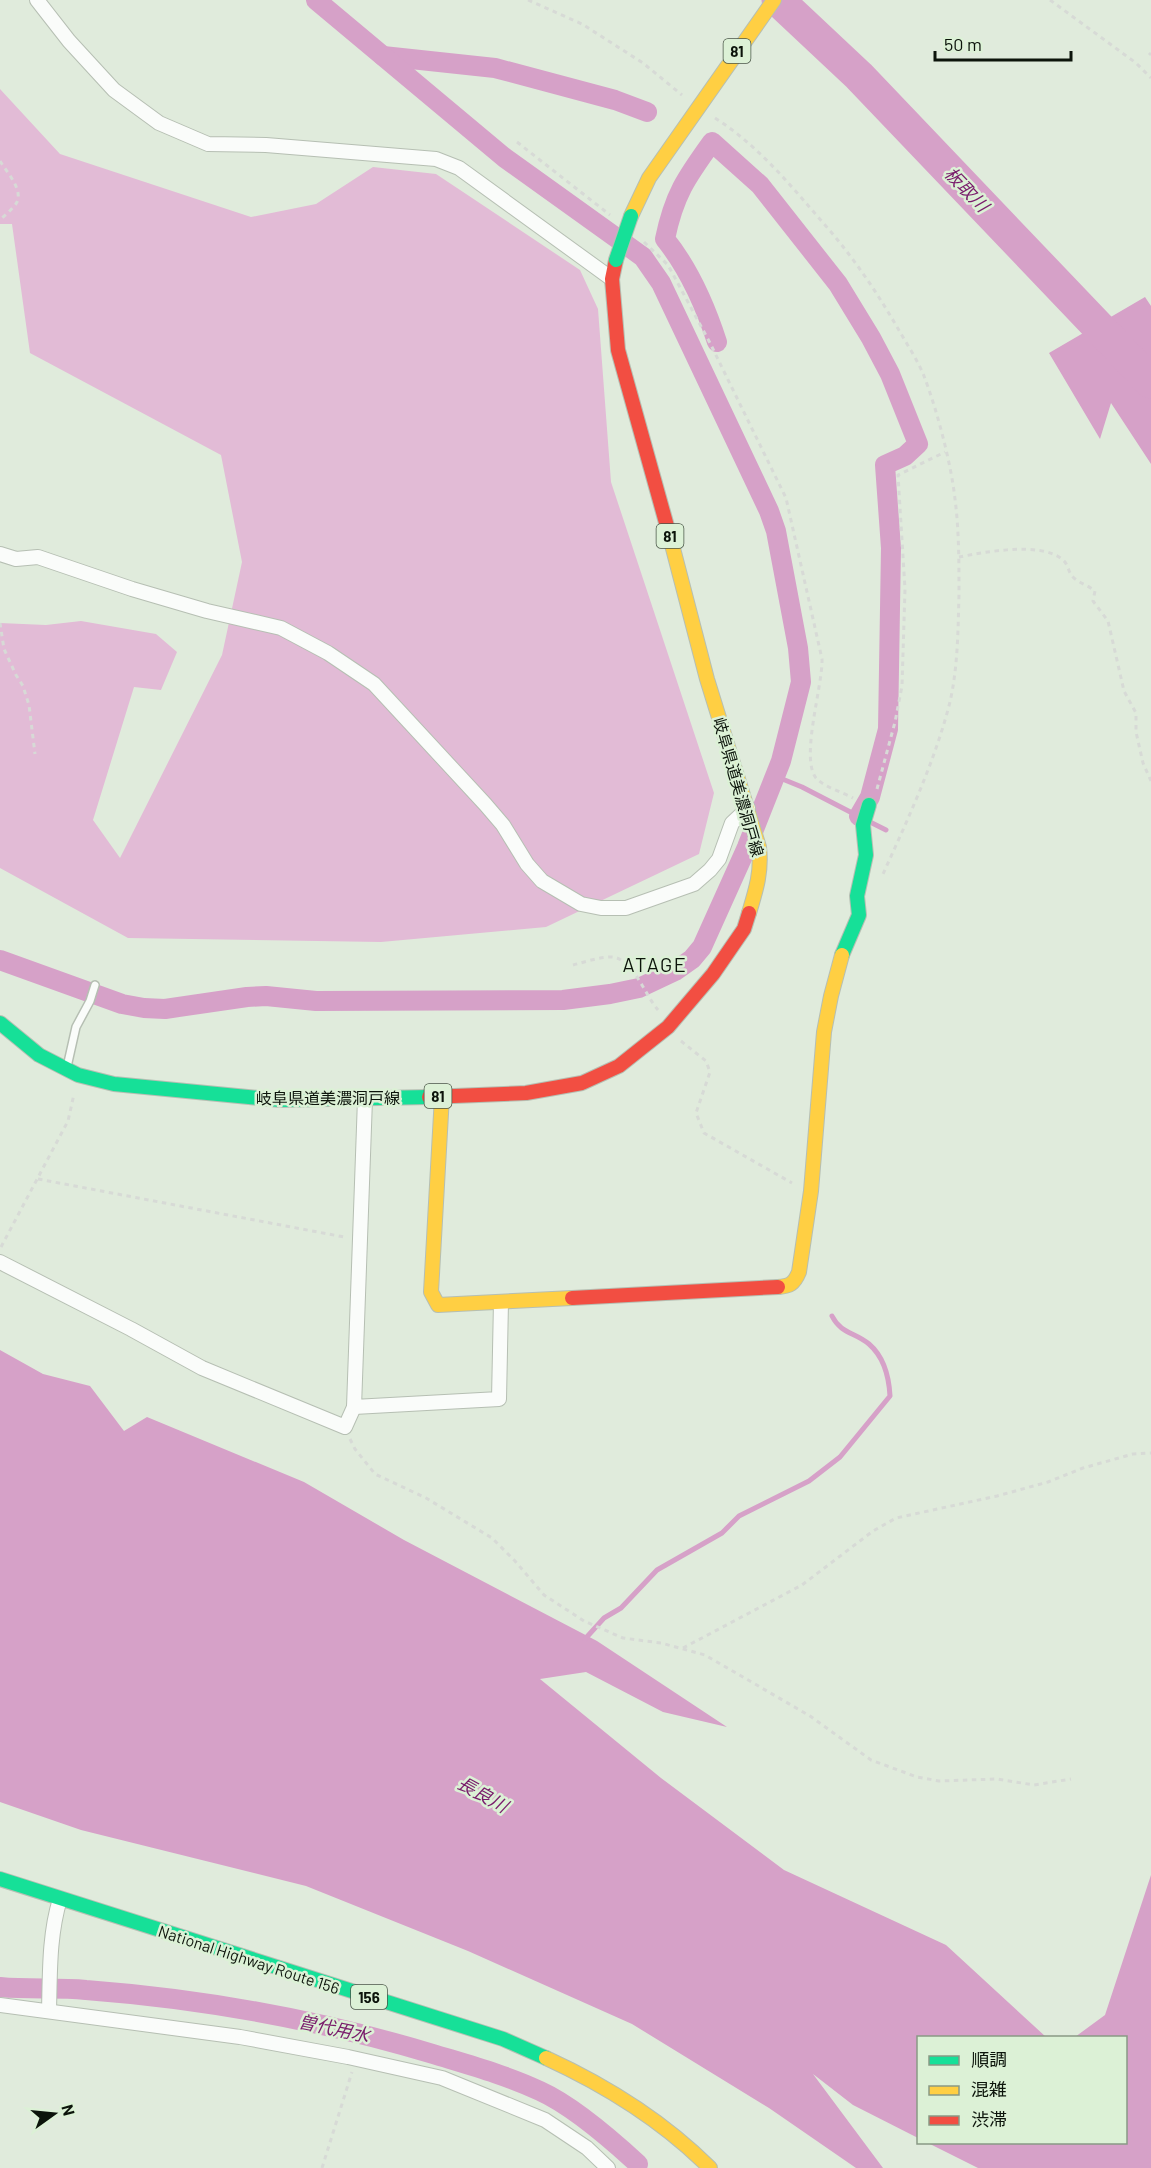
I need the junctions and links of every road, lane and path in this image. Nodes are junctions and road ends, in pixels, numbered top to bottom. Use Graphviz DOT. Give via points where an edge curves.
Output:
graph roads {
  1 [pos="37,0"];
  2 [pos="528,0"];
  3 [pos="774,0"];
  4 [pos="1050,0"];
  5 [pos="1151,78"];
  6 [pos="699,105"];
  7 [pos="517,142"];
  8 [pos="0,161"];
  9 [pos="625,219"];
  10 [pos="0,220"];
  11 [pos="637,237"];
  12 [pos="612,279"];
  13 [pos="945,452"];
  14 [pos="0,554"];
  15 [pos="959,557"];
  16 [pos="0,623"];
  17 [pos="35,754"];
  18 [pos="1151,781"];
  19 [pos="869,805"];
  20 [pos="749,812"];
  21 [pos="882,876"];
  22 [pos="573,965"];
  23 [pos="95,985"];
  24 [pos="0,1023"];
  25 [pos="669,1026"];
  26 [pos="72,1072"];
  27 [pos="442,1096"];
  28 [pos="365,1099"];
  29 [pos="38,1179"];
  30 [pos="810,1191"];
  31 [pos="360,1241"];
  32 [pos="0,1249"];
  33 [pos="0,1262"];
  34 [pos="501,1302"];
  35 [pos="354,1407"];
  36 [pos="345,1427"];
  37 [pos="1151,1453"];
  38 [pos="681,1649"];
  39 [pos="1071,1779"];
  40 [pos="0,1879"];
  41 [pos="60,1899"];
  42 [pos="0,2005"];
  43 [pos="49,2005"];
  44 [pos="356,2059"];
  45 [pos="322,2168"];
  46 [pos="608,2168"];
  47 [pos="710,2168"];
  1 -- 12 [label="street" via="114,90 159,123 208,144 436,159 459,168"];
  2 -- 6 [label="path" via="582,24"];
  3 -- 6 [label="main road, 81"];
  4 -- 5 [label="path"];
  6 -- 9 [label="main road, 岐阜県道美濃洞戸線 / 81"];
  6 -- 13 [label="path" via="765,158 863,272 923,374"];
  7 -- 9 [label="path"];
  8 -- 10 [label="path" via="18,195 17,203"];
  9 -- 12 [label="main road, 岐阜県道美濃洞戸線 / 81, bridge"];
  11 -- 19 [label="path" via="668,264 786,498 823,669 813,720 811,770 818,780"];
  12 -- 20 [label="main road, 岐阜県道美濃洞戸線 / 81" via="618,350 707,679"];
  13 -- 15 [label="path" via="955,497"];
  13 -- 19 [label="path" via="898,475 905,589 902,686 875,800"];
  14 -- 20 [label="street" via="16,559 38,557 154,595 281,628 328,652 374,684 503,825 542,881 581,904 626,908 694,884 719,859 732,823"];
  15 -- 18 [label="path" via="1023,548 1043,552 1066,562 1071,575 1095,591 1093,601 1108,621 1124,691 1136,713 1138,742"];
  15 -- 21 [label="path" via="956,670 949,702 927,769"];
  16 -- 17 [label="path" via="4,649 29,705"];
  19 -- 30 [label="main road" via="863,825 866,855 857,896 859,915 843,953 824,1032"];
  20 -- 25 [label="main road, 岐阜県道美濃洞戸線 / 81" via="761,864 744,929 713,974"];
  22 -- 25 [label="path" via="609,957 628,963"];
  23 -- 26 [label="lane" via="76,1027"];
  24 -- 26 [label="main road, 岐阜県道美濃洞戸線 / 81" via="39,1055"];
  25 -- 27 [label="main road, 岐阜県道美濃洞戸線 / 81" via="619,1066 582,1083 526,1093"];
  25 -- 30 [label="path" via="706,1061 710,1072 696,1113 704,1133"];
  26 -- 28 [label="main road, 岐阜県道美濃洞戸線 / 81" via="114,1084 280,1100"];
  26 -- 29 [label="path" via="68,1121"];
  27 -- 28 [label="main road, 岐阜県道美濃洞戸線 / 81"];
  27 -- 34 [label="main road" via="431,1292 438,1305"];
  28 -- 31 [label="street"];
  29 -- 31 [label="path"];
  29 -- 32 [label="path"];
  30 -- 34 [label="main road" via="799,1272 789,1286"];
  31 -- 35 [label="street"];
  33 -- 36 [label="street" via="202,1368"];
  34 -- 35 [label="street" via="499,1399"];
  35 -- 36 [label="street"];
  36 -- 38 [label="path" via="355,1449 375,1474 426,1498 492,1538 544,1595 584,1621 623,1638"];
  37 -- 38 [label="path" via="1083,1468 997,1496 896,1518 802,1585"];
  38 -- 39 [label="path" via="727,1666 810,1716 870,1760 917,1777 939,1781 997,1779 1034,1785"];
  40 -- 41 [label="main road, National Highway Route 156 / 156"];
  41 -- 43 [label="street" via="51,1944"];
  41 -- 47 [label="main road, National Highway Route 156 / 156" via="503,2039 560,2063 613,2092 668,2129"];
  42 -- 43 [label="street"];
  43 -- 44 [label="street"];
  44 -- 45 [label="path"];
  44 -- 46 [label="street" via="442,2078 545,2120 587,2148"];
}
